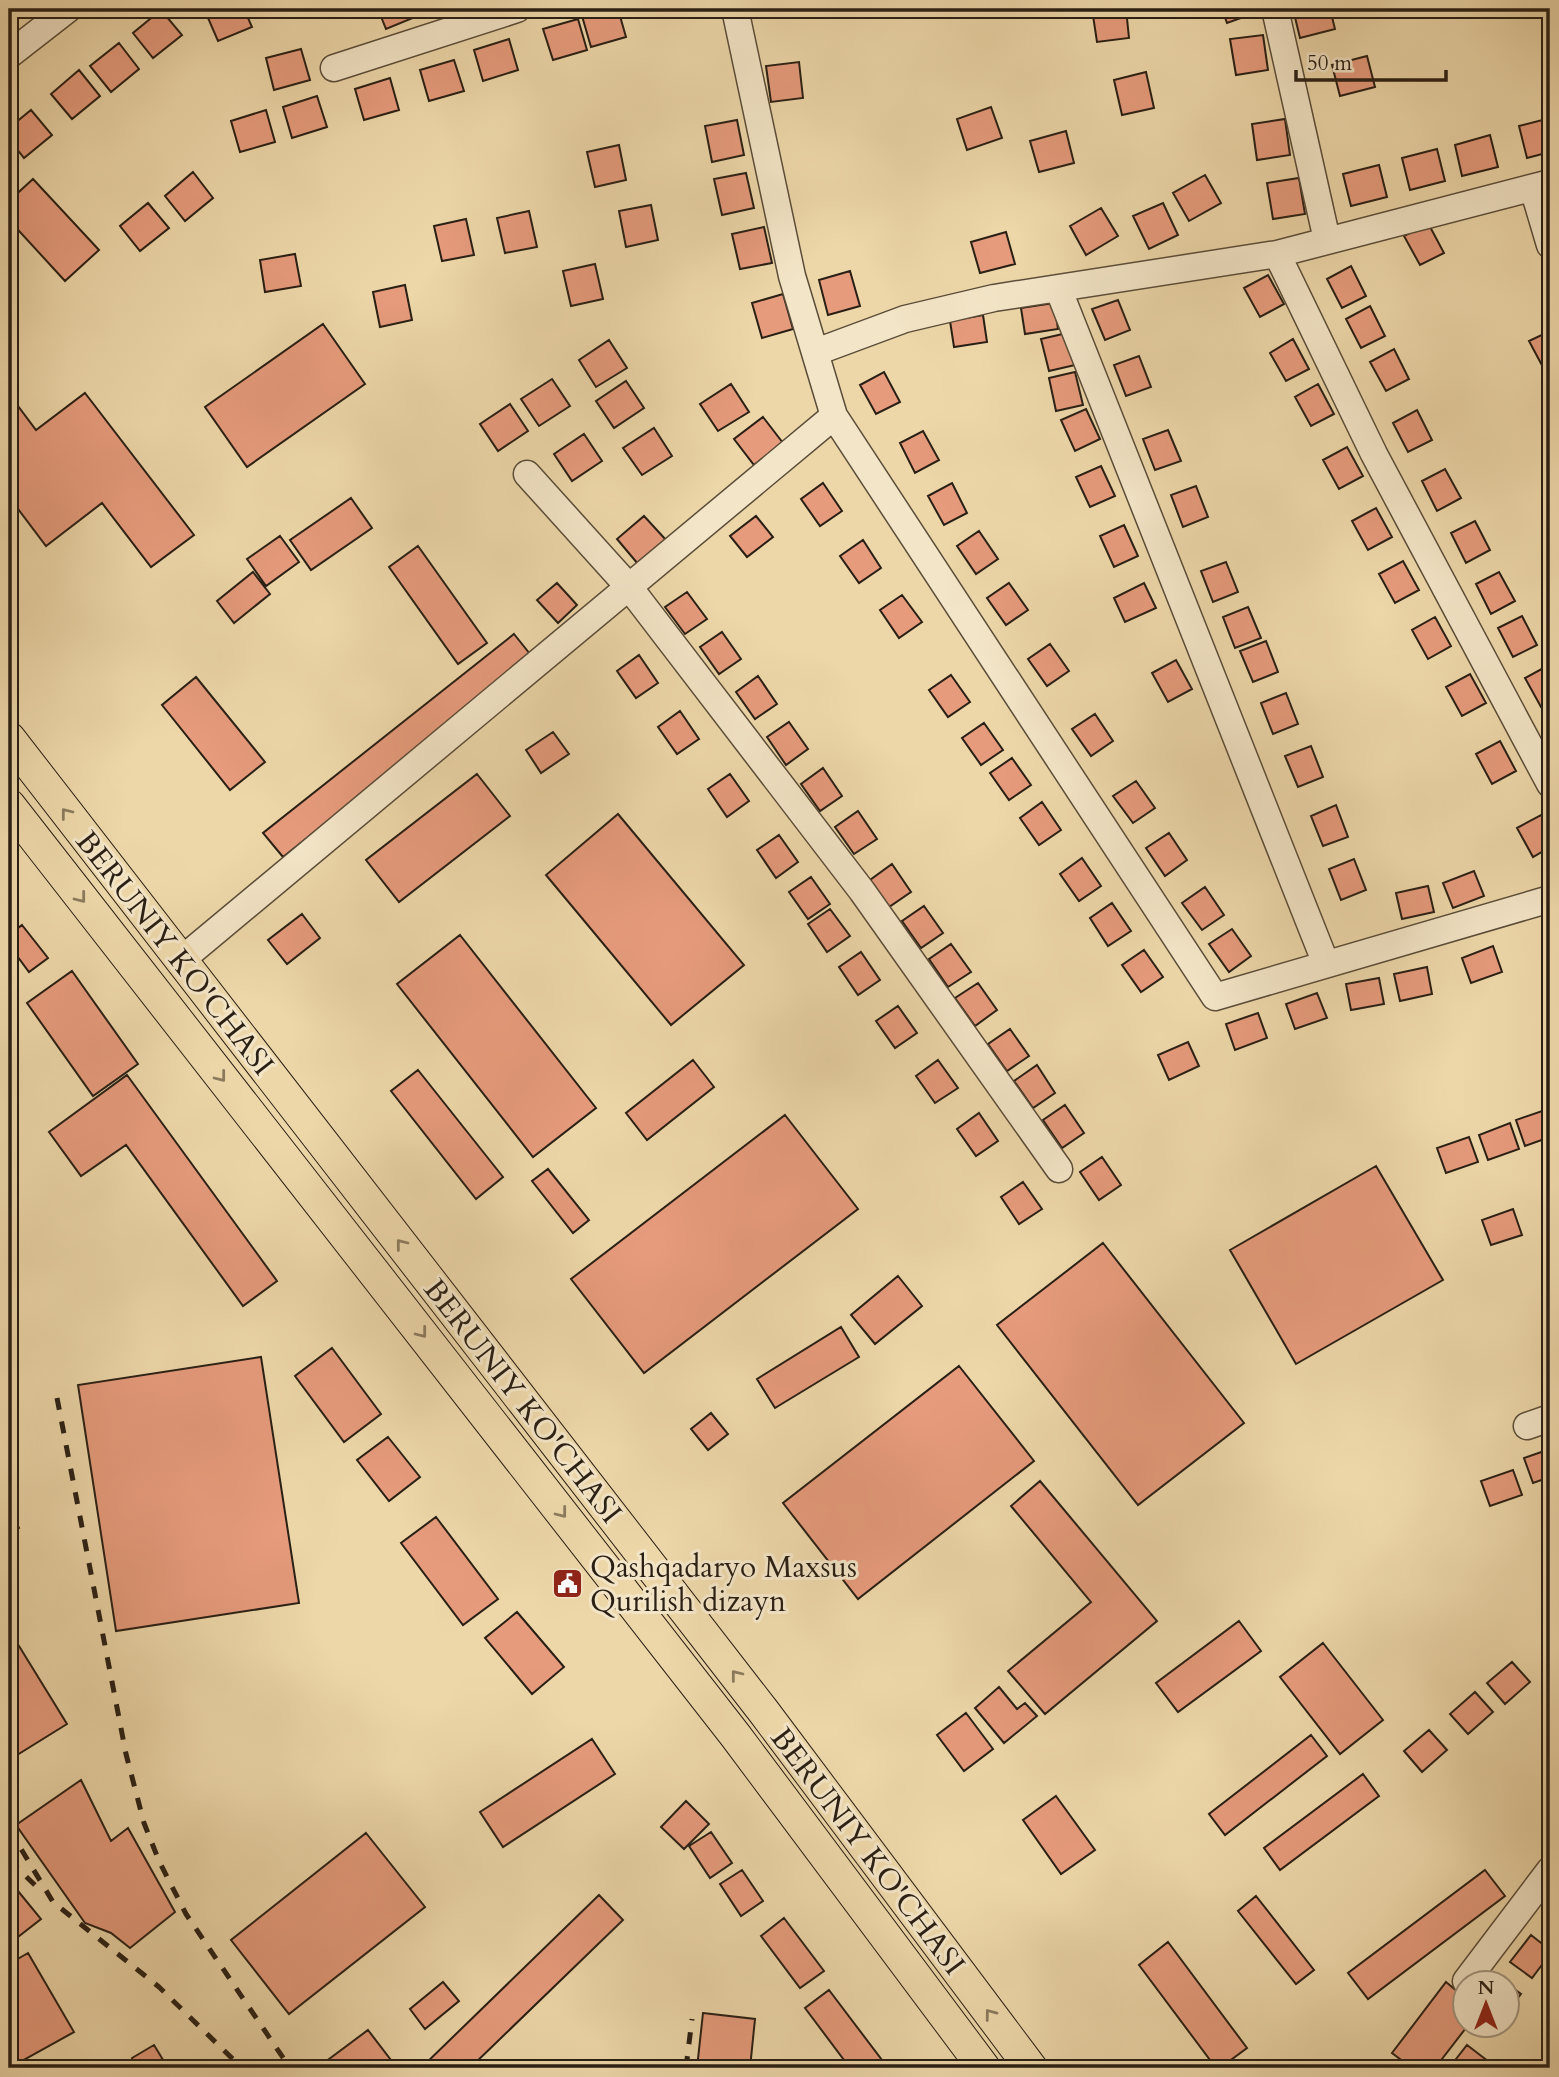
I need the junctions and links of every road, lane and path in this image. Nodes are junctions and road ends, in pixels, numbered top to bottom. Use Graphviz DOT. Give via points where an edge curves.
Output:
graph roads {
  1 [pos="68,9"];
  2 [pos="517,9"];
  3 [pos="736,9"];
  4 [pos="1275,9"];
  5 [pos="9,55"];
  6 [pos="334,68"];
  7 [pos="1542,186"];
  8 [pos="1326,240"];
  9 [pos="1550,245"];
  10 [pos="1277,254"];
  11 [pos="1058,288"];
  12 [pos="816,352"];
  13 [pos="834,416"];
  14 [pos="527,474"];
  15 [pos="629,587"];
  16 [pos="9,738"];
  17 [pos="1550,784"];
  18 [pos="9,806"];
  19 [pos="1550,899"];
  20 [pos="180,961"];
  21 [pos="1326,964"];
  22 [pos="1059,1169"];
  23 [pos="764,1712"];
  24 [pos="736,1735"];
  25 [pos="1550,1870"];
  26 [pos="1476,1968"];
  27 [pos="985,2068"];
  28 [pos="1031,2068"];
  1 -- 5 [label="street"];
  2 -- 6 [label="street"];
  3 -- 12 [label="street" via="792,276"];
  4 -- 8 [label="street"];
  7 -- 8 [label="street"];
  7 -- 9 [label="street"];
  8 -- 10 [label="street"];
  10 -- 11 [label="street"];
  10 -- 17 [label="street" via="1374,454"];
  11 -- 12 [label="street" via="905,319"];
  11 -- 21 [label="street"];
  12 -- 13 [label="street"];
  13 -- 15 [label="street"];
  13 -- 21 [label="street" via="1215,997"];
  14 -- 15 [label="street"];
  15 -- 20 [label="street"];
  15 -- 22 [label="street" via="862,891"];
  20 -- 16 [label="main road, BERUNIY KO'CHASI, one-way"];
  18 -- 24 [label="main road, BERUNIY KO'CHASI, one-way"];
  19 -- 21 [label="street"];
  23 -- 20 [label="main road, BERUNIY KO'CHASI, one-way"];
  23 -- 24 [label="main road"];
  28 -- 23 [label="main road, BERUNIY KO'CHASI, one-way"];
  24 -- 27 [label="main road, BERUNIY KO'CHASI"];
  25 -- 26 [label="street"];
}
